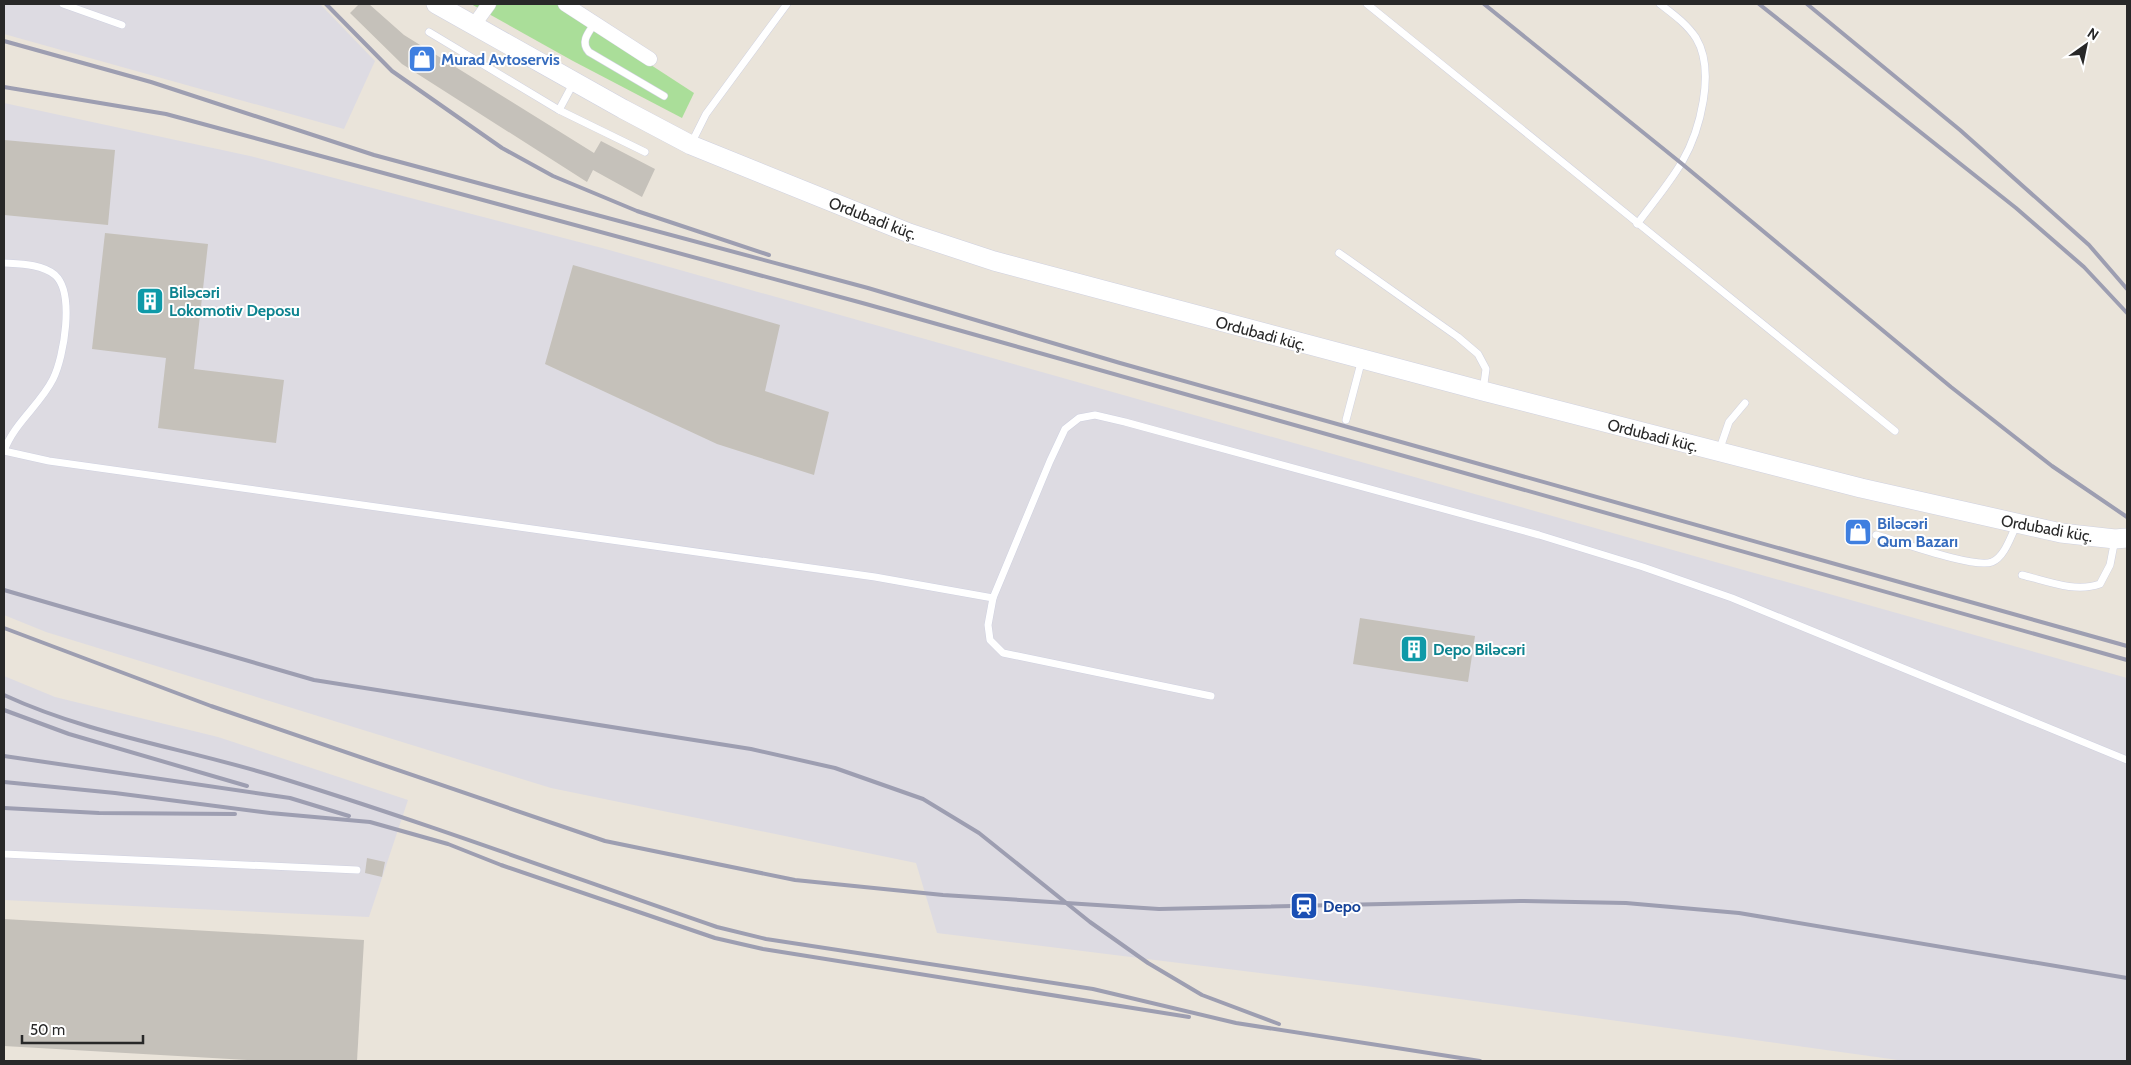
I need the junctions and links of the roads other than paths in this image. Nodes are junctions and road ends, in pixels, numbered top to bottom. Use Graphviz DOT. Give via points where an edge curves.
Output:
graph roads {
  1 [pos="63,4"];
  2 [pos="436,4"];
  3 [pos="489,4"];
  4 [pos="565,4"];
  5 [pos="787,4"];
  6 [pos="1366,4"];
  7 [pos="1660,4"];
  8 [pos="595,23"];
  9 [pos="474,25"];
  10 [pos="122,26"];
  11 [pos="429,32"];
  12 [pos="650,59"];
  13 [pos="575,82"];
  14 [pos="664,96"];
  15 [pos="559,110"];
  16 [pos="691,145"];
  17 [pos="645,152"];
  18 [pos="1637,224"];
  19 [pos="1339,253"];
  20 [pos="4,263"];
  21 [pos="1362,359"];
  22 [pos="1483,391"];
  23 [pos="1745,403"];
  24 [pos="1346,420"];
  25 [pos="1895,431"];
  26 [pos="4,451"];
  27 [pos="1719,452"];
  28 [pos="2017,523"];
  29 [pos="1876,535"];
  30 [pos="2121,538"];
  31 [pos="2022,575"];
  32 [pos="993,598"];
  33 [pos="1211,696"];
  34 [pos="2127,760"];
  35 [pos="4,854"];
  36 [pos="357,870"];
  1 -- 10 [label="lane"];
  2 -- 9 [label="main road, Ordubadi küç."];
  3 -- 9 [label="street"];
  4 -- 8 [label="street"];
  5 -- 16 [label="lane" via="706,114"];
  6 -- 18 [label="lane"];
  7 -- 18 [label="lane" via="1683,22 1696,38 1704,59 1705,81 1690,145 1681,163"];
  8 -- 12 [label="street"];
  8 -- 14 [label="lane" via="584,41 589,52"];
  9 -- 13 [label="main road, Ordubadi küç."];
  11 -- 15 [label="lane"];
  13 -- 15 [label="lane"];
  13 -- 16 [label="main road, Ordubadi küç."];
  15 -- 17 [label="lane"];
  16 -- 21 [label="main road, Ordubadi küç." via="985,259"];
  18 -- 25 [label="lane"];
  19 -- 22 [label="lane" via="1478,354 1486,369"];
  20 -- 26 [label="lane" via="41,268 56,276 62,284 66,310 64,337 54,378 9,438"];
  21 -- 22 [label="main road, Ordubadi küç."];
  21 -- 24 [label="lane"];
  22 -- 27 [label="main road, Ordubadi küç."];
  23 -- 27 [label="lane" via="1729,422"];
  26 -- 32 [label="lane" via="875,577"];
  27 -- 28 [label="main road, Ordubadi küç."];
  28 -- 29 [label="lane" via="2001,555 1992,562 1975,563"];
  28 -- 30 [label="main road, Ordubadi küç." via="2060,533"];
  30 -- 31 [label="lane" via="2100,584 2076,587"];
  32 -- 33 [label="lane" via="988,625 990,640 1004,653"];
  32 -- 34 [label="lane" via="1065,429 1079,418 1095,415 1539,535 1643,567 1732,598"];
  35 -- 36 [label="lane"];
}
